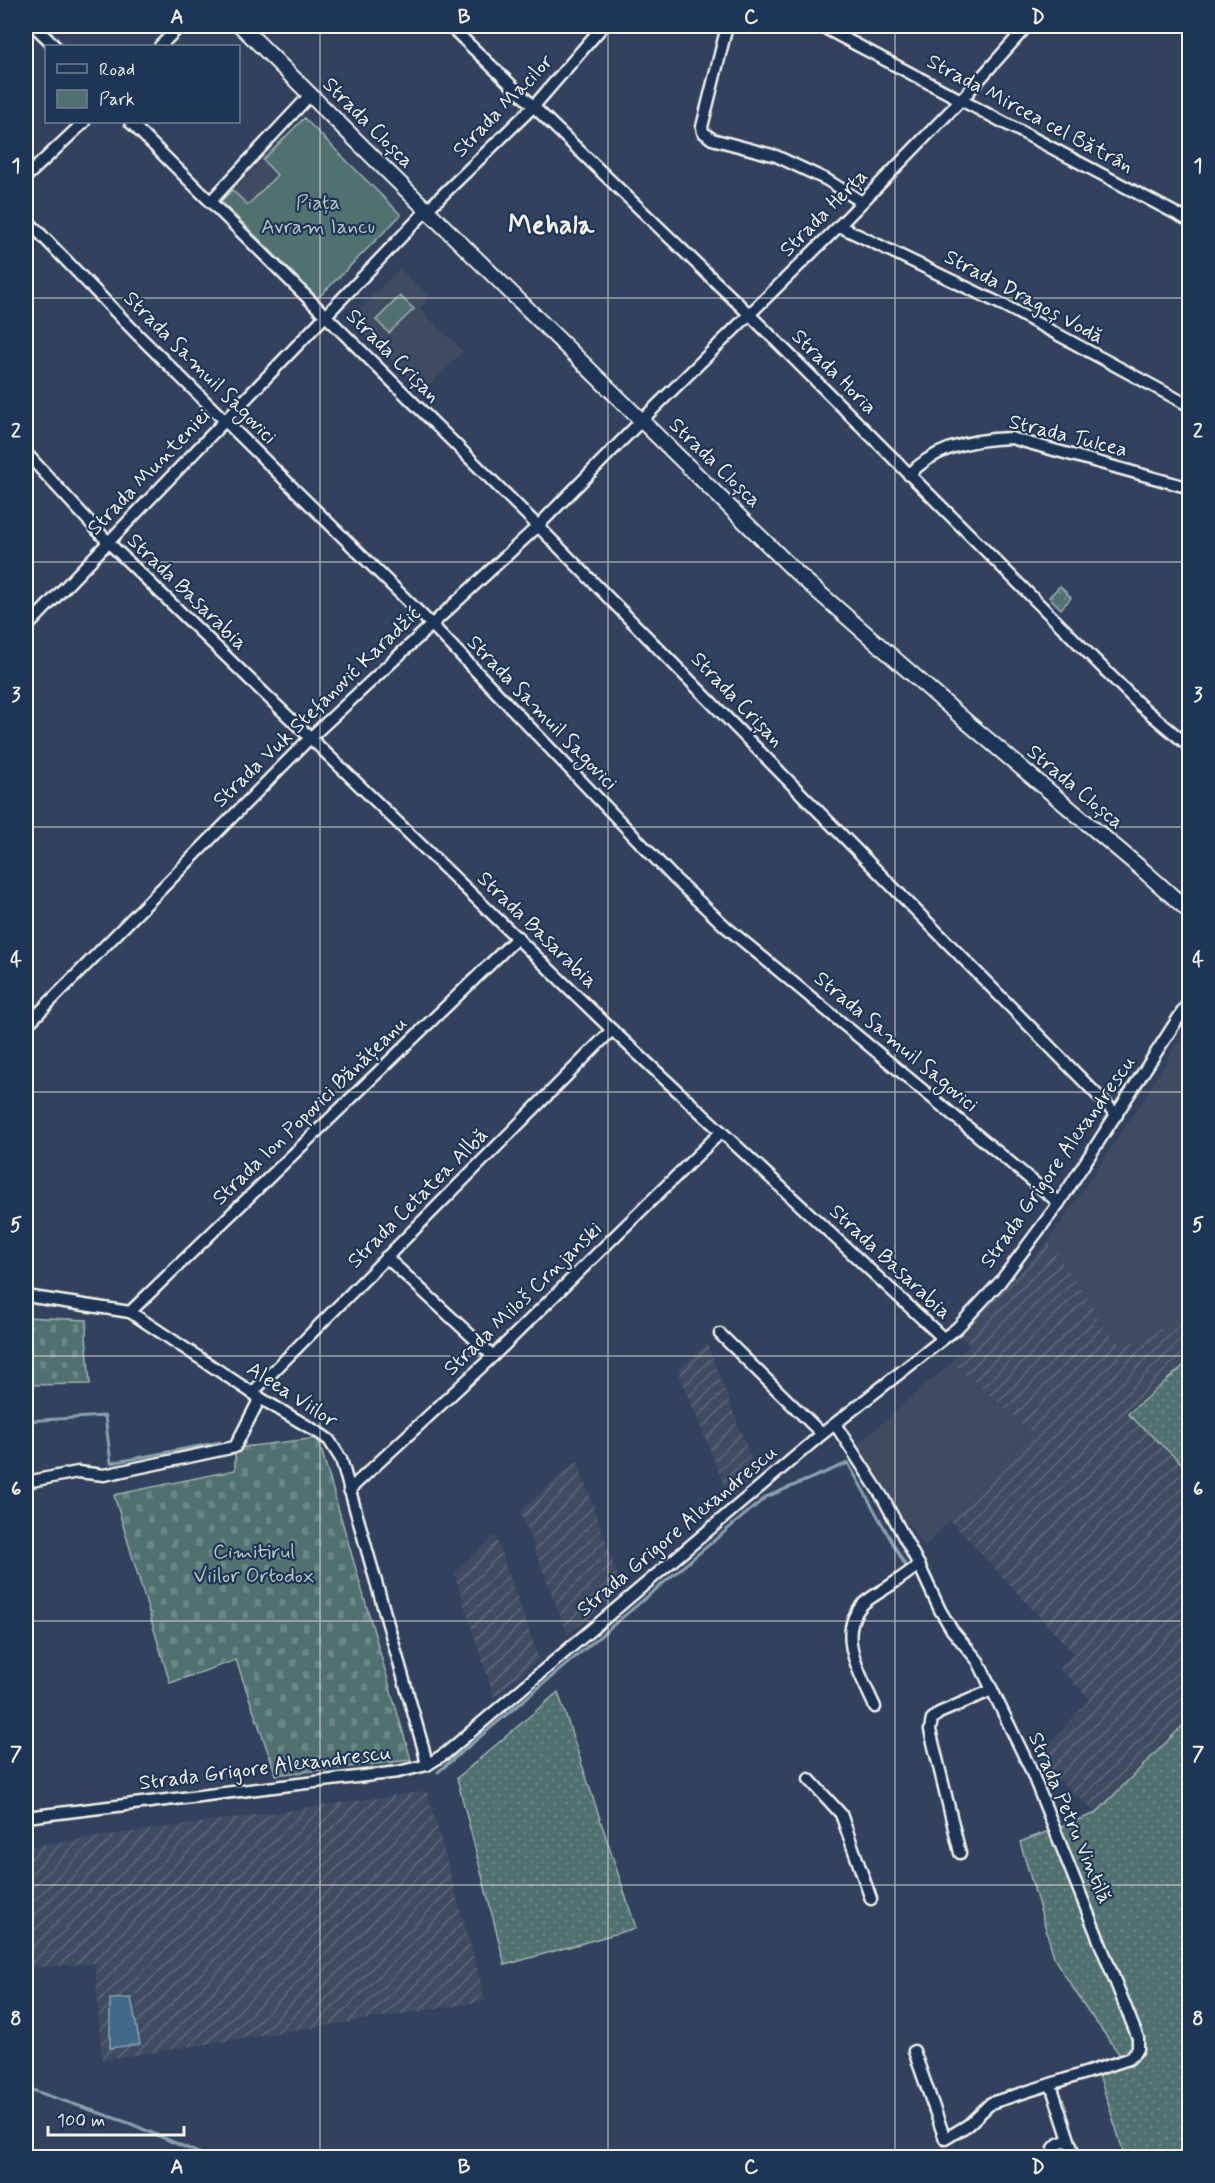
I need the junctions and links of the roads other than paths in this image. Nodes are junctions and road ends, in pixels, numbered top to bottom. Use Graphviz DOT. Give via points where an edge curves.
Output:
graph roads {
  1 [pos="34,26"];
  2 [pos="180,26"];
  3 [pos="241,26"];
  4 [pos="450,26"];
  5 [pos="603,26"];
  6 [pos="726,26"];
  7 [pos="821,26"];
  8 [pos="1027,26"];
  9 [pos="54,45"];
  10 [pos="161,45"];
  11 [pos="310,95"];
  12 [pos="962,99"];
  13 [pos="534,106"];
  14 [pos="83,123"];
  15 [pos="131,123"];
  16 [pos="26,177"];
  17 [pos="210,202"];
  18 [pos="862,202"];
  19 [pos="427,210"];
  20 [pos="26,219"];
  21 [pos="1190,221"];
  22 [pos="839,226"];
  23 [pos="750,315"];
  24 [pos="326,316"];
  25 [pos="1190,406"];
  26 [pos="225,421"];
  27 [pos="641,421"];
  28 [pos="26,453"];
  29 [pos="909,475"];
  30 [pos="1190,488"];
  31 [pos="538,526"];
  32 [pos="109,543"];
  33 [pos="28,620"];
  34 [pos="431,624"];
  35 [pos="310,738"];
  36 [pos="1190,747"];
  37 [pos="1187,908"];
  38 [pos="518,937"];
  39 [pos="1190,1000"];
  40 [pos="26,1026"];
  41 [pos="612,1030"];
  42 [pos="1117,1115"];
  43 [pos="721,1132"];
  44 [pos="1059,1203"];
  45 [pos="386,1257"];
  46 [pos="26,1296"];
  47 [pos="130,1312"];
  48 [pos="720,1334"];
  49 [pos="943,1338"];
  50 [pos="493,1356"];
  51 [pos="256,1395"];
  52 [pos="835,1424"];
  53 [pos="822,1434"];
  54 [pos="26,1482"];
  55 [pos="349,1490"];
  56 [pos="919,1565"];
  57 [pos="992,1689"];
  58 [pos="875,1707"];
  59 [pos="427,1765"];
  60 [pos="809,1779"];
  61 [pos="26,1817"];
  62 [pos="960,1853"];
  63 [pos="871,1899"];
  64 [pos="914,2051"];
  65 [pos="1051,2085"];
  66 [pos="1068,2140"];
  67 [pos="1054,2157"];
  68 [pos="1075,2157"];
  1 -- 9 [label="street"];
  2 -- 10 [label="street"];
  3 -- 11 [label="main road, Strada Cloșca"];
  4 -- 13 [label="street, Strada Horia"];
  5 -- 13 [label="street, Strada Macilor"];
  6 -- 18 [label="street" via="703,132 712,139 776,156 828,180"];
  7 -- 12 [label="street, Strada Mircea cel Bătrân"];
  8 -- 12 [label="street, Strada Herța"];
  11 -- 17 [label="street"];
  11 -- 19 [label="main road, Strada Cloșca"];
  12 -- 18 [label="street, Strada Herța"];
  12 -- 21 [label="street, Strada Mircea cel Bătrân"];
  13 -- 19 [label="street, Strada Macilor"];
  13 -- 23 [label="street, Strada Horia"];
  14 -- 16 [label="street"];
  15 -- 17 [label="street"];
  17 -- 24 [label="street"];
  18 -- 22 [label="street, Strada Herța"];
  19 -- 24 [label="street"];
  19 -- 27 [label="main road, Strada Cloșca"];
  20 -- 26 [label="street, Strada Samuil Sagovici"];
  22 -- 23 [label="street, Strada Herța"];
  22 -- 25 [label="street, Strada Dragoș Vodă" via="1005,306"];
  23 -- 27 [label="street, Strada Herța"];
  23 -- 29 [label="street, Strada Horia"];
  24 -- 26 [label="street, Strada Munteniei"];
  24 -- 31 [label="street, Strada Crișan"];
  26 -- 32 [label="street, Strada Munteniei"];
  26 -- 34 [label="street, Strada Samuil Sagovici"];
  27 -- 31 [label="street, Strada Vuk Stefanović Karadžić"];
  27 -- 37 [label="main road, Strada Cloșca" via="799,575 984,738"];
  28 -- 32 [label="street, Strada Basarabia"];
  29 -- 30 [label="street, Strada Tulcea" via="919,463 943,451 988,439 1011,438"];
  29 -- 36 [label="street, Strada Horia" via="1140,705"];
  31 -- 34 [label="street, Strada Vuk Stefanović Karadžić"];
  31 -- 42 [label="street, Strada Crișan"];
  32 -- 33 [label="street, Strada Munteniei"];
  32 -- 35 [label="street, Strada Basarabia"];
  34 -- 35 [label="street, Strada Vuk Stefanović Karadžić"];
  34 -- 44 [label="street, Strada Samuil Sagovici" via="717,919"];
  35 -- 38 [label="street, Strada Basarabia"];
  35 -- 40 [label="street, Strada Vuk Stefanović Karadžić"];
  38 -- 41 [label="street, Strada Basarabia"];
  38 -- 47 [label="street, Strada Ion Popovici Bănățeanu"];
  39 -- 42 [label="street, Strada Grigore Alexandrescu"];
  41 -- 43 [label="street, Strada Basarabia"];
  41 -- 45 [label="street, Strada Cetatea Albă"];
  42 -- 44 [label="street, Strada Grigore Alexandrescu"];
  43 -- 49 [label="street, Strada Basarabia"];
  43 -- 50 [label="street, Strada Miloš Crnjanski"];
  44 -- 49 [label="street, Strada Grigore Alexandrescu" via="1000,1282"];
  45 -- 50 [label="street"];
  45 -- 51 [label="street, Strada Cetatea Albă"];
  46 -- 47 [label="street, Aleea Viilor"];
  47 -- 51 [label="street, Aleea Viilor"];
  48 -- 53 [label="street"];
  49 -- 52 [label="street, Strada Grigore Alexandrescu"];
  50 -- 55 [label="street, Strada Miloš Crnjanski"];
  51 -- 54 [label="street, Strada Cetatea Albă" via="236,1447 104,1475 78,1472"];
  51 -- 55 [label="street, Aleea Viilor" via="328,1440 341,1459"];
  52 -- 53 [label="street, Strada Grigore Alexandrescu"];
  52 -- 56 [label="street, Strada Petru Vintilă" via="883,1498"];
  53 -- 59 [label="street, Strada Grigore Alexandrescu" via="446,1753"];
  55 -- 59 [label="street, Aleea Viilor"];
  56 -- 57 [label="street, Strada Petru Vintilă" via="951,1630 978,1661"];
  56 -- 58 [label="street" via="866,1602 849,1630 850,1644"];
  57 -- 62 [label="street" via="932,1719 930,1730"];
  57 -- 65 [label="street, Strada Petru Vintilă" via="1030,1768 1138,2038 1138,2049 1129,2059"];
  59 -- 61 [label="street, Strada Grigore Alexandrescu" via="398,1772"];
  60 -- 63 [label="street" via="841,1814"];
  64 -- 65 [label="street, Strada Petru Vintilă" via="945,2139 968,2125 991,2103"];
  65 -- 66 [label="street"];
  66 -- 67 [label="street" via="1054,2148"];
  66 -- 68 [label="street"];
}
